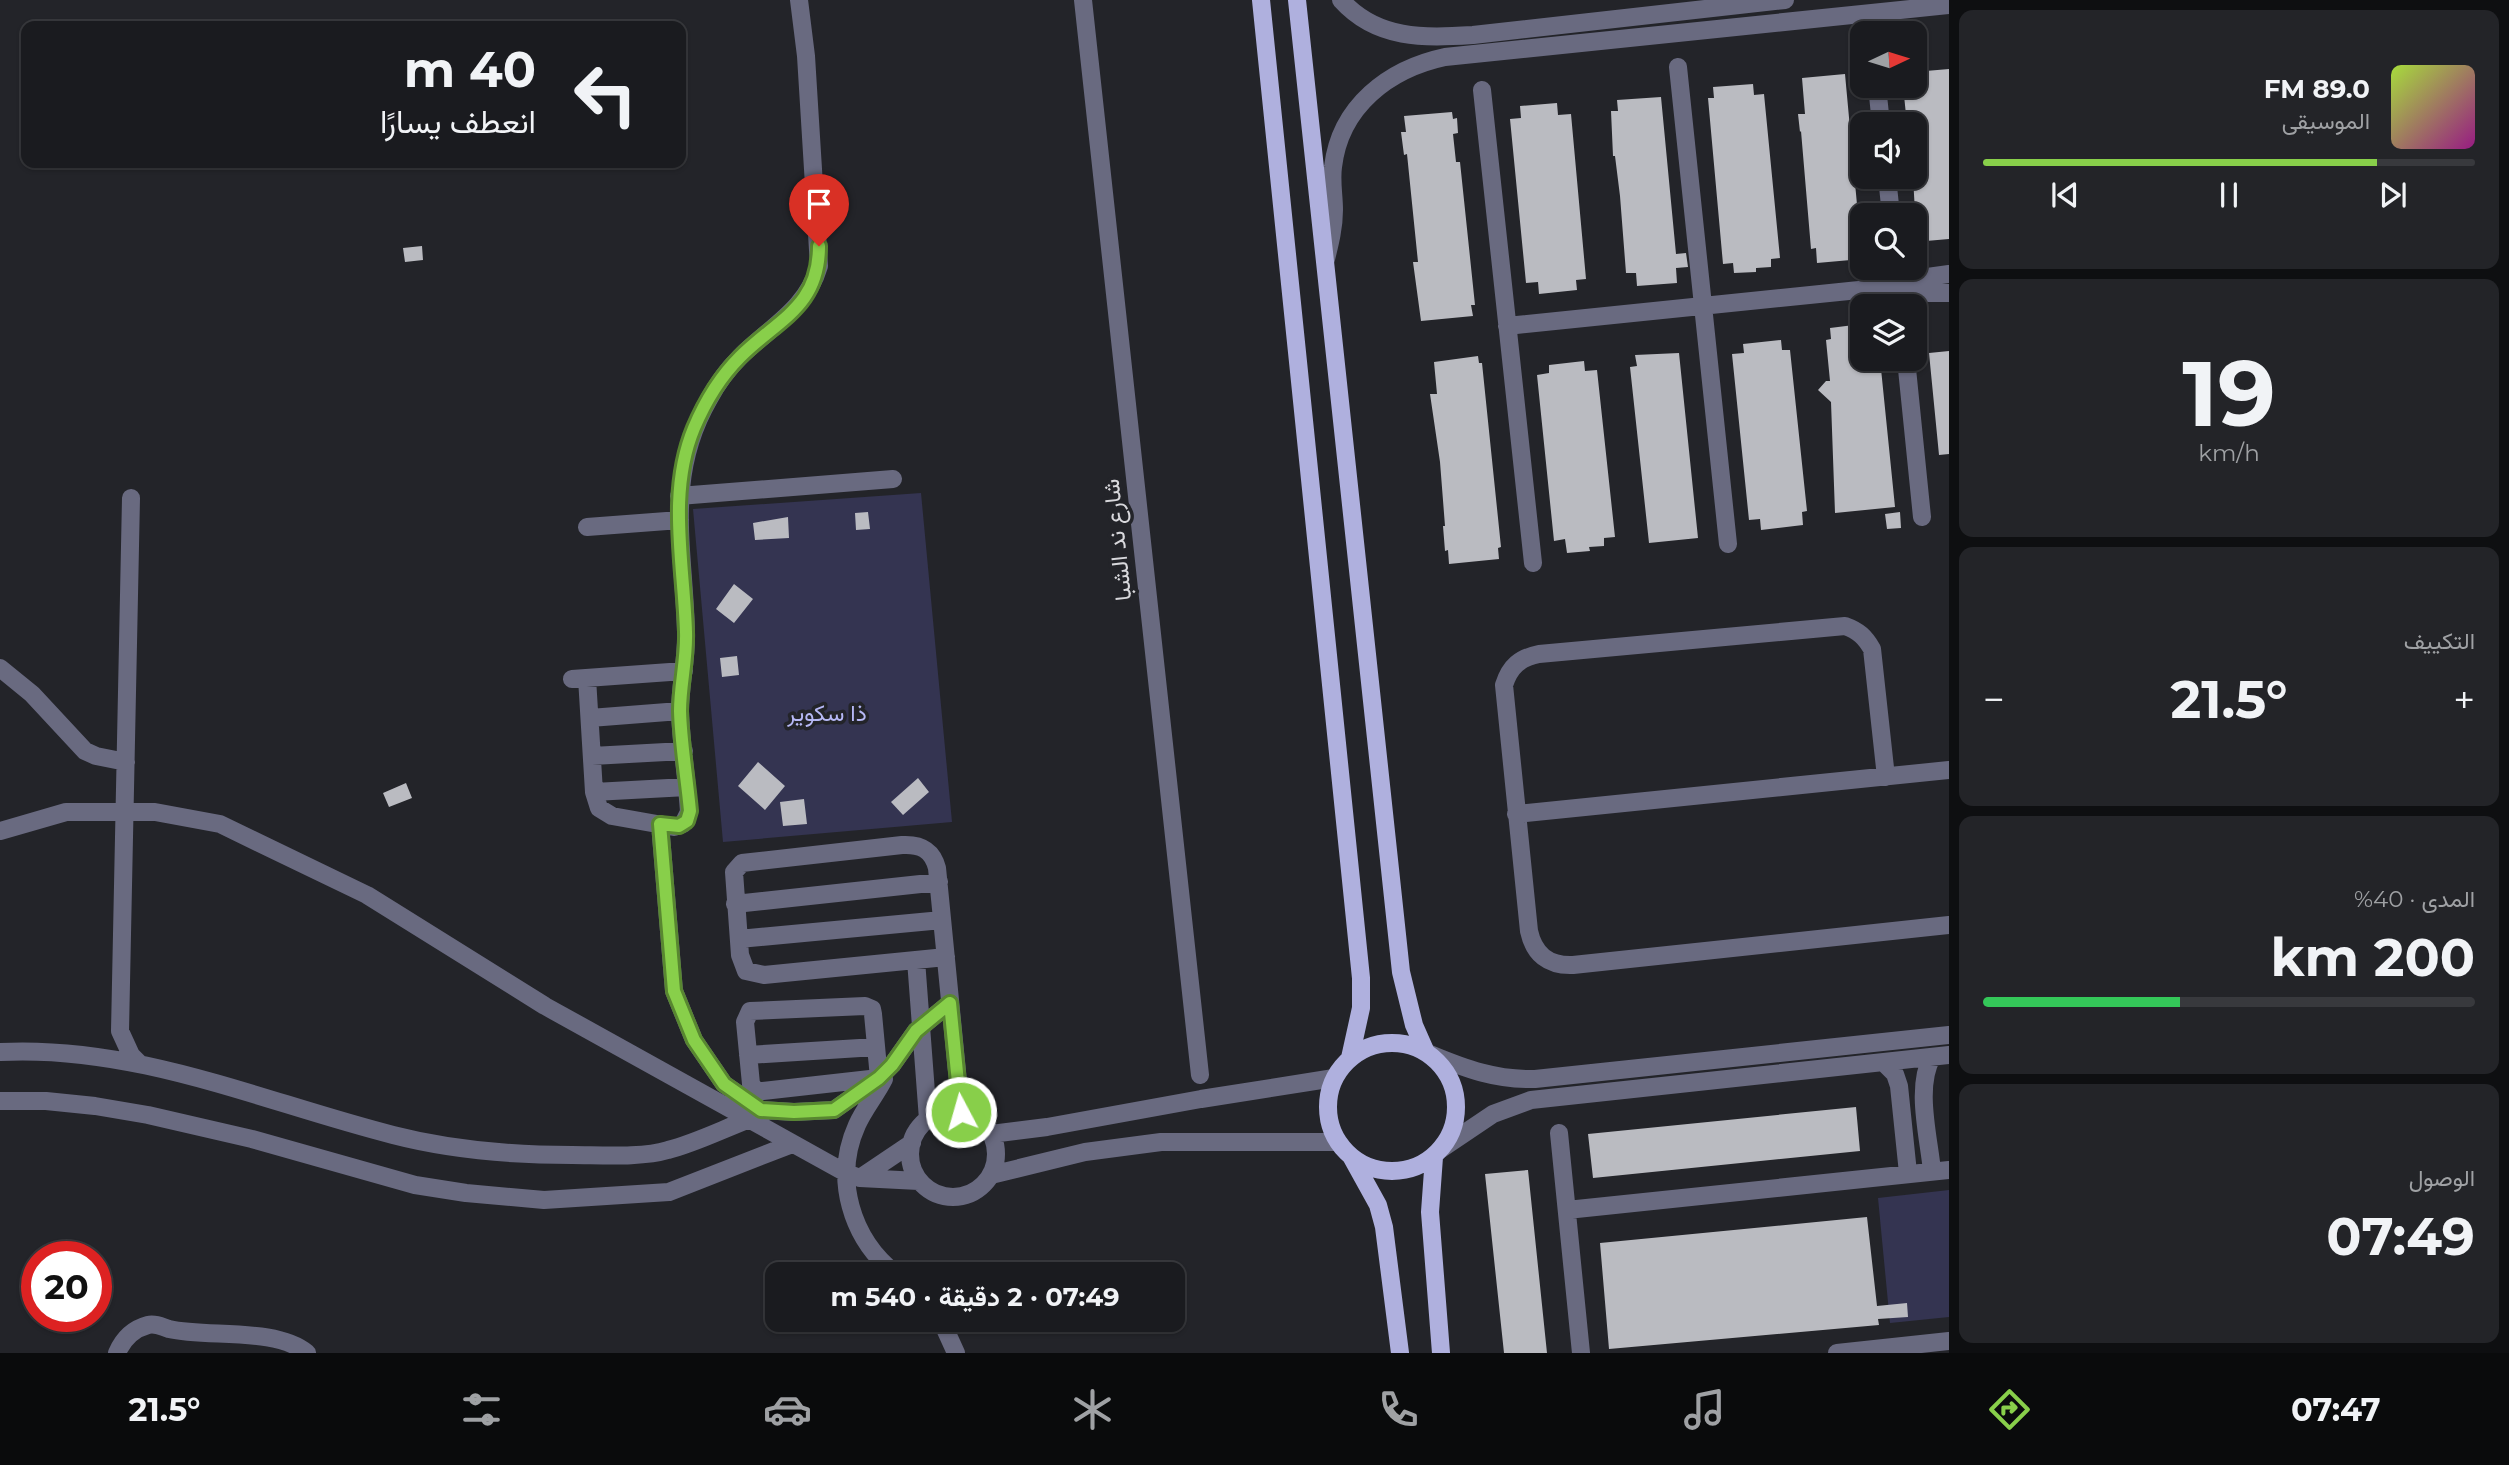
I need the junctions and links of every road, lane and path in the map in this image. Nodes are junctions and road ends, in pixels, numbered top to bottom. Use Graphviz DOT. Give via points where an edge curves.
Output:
graph roads {
  1 [pos="799,0"];
  2 [pos="1083,0"];
  3 [pos="1261,0"];
  4 [pos="1297,0"];
  5 [pos="1342,0"];
  6 [pos="1785,0"];
  7 [pos="1731,3"];
  8 [pos="1696,5"];
  9 [pos="1949,5"];
  10 [pos="1630,37"];
  11 [pos="1678,67"];
  12 [pos="1482,90"];
  13 [pos="1949,264"];
  14 [pos="1325,265"];
  15 [pos="1942,274"];
  16 [pos="1877,280"];
  17 [pos="1901,280"];
  18 [pos="1949,293"];
  19 [pos="1703,306"];
  20 [pos="1507,326"];
  21 [pos="1907,371"];
  22 [pos="893,479"];
  23 [pos="678,496"];
  24 [pos="131,498"];
  25 [pos="1922,517"];
  26 [pos="680,520"];
  27 [pos="587,527"];
  28 [pos="1728,544"];
  29 [pos="1533,563"];
  30 [pos="0,668"];
  31 [pos="684,671"];
  32 [pos="680,711"];
  33 [pos="590,718"];
  34 [pos="684,751"];
  35 [pos="592,756"];
  36 [pos="126,762"];
  37 [pos="1949,770"];
  38 [pos="1886,777"];
  39 [pos="687,787"];
  40 [pos="594,792"];
  41 [pos="125,812"];
  42 [pos="1516,814"];
  43 [pos="660,824"];
  44 [pos="0,831"];
  45 [pos="939,881"];
  46 [pos="735,904"];
  47 [pos="942,920"];
  48 [pos="1949,925"];
  49 [pos="739,939"];
  50 [pos="946,957"];
  51 [pos="916,960"];
  52 [pos="950,1003"];
  53 [pos="920,1026"];
  54 [pos="120,1031"];
  55 [pos="1949,1035"];
  56 [pos="876,1047"];
  57 [pos="0,1052"];
  58 [pos="1428,1052"];
  59 [pos="748,1055"];
  60 [pos="1941,1056"];
  61 [pos="100,1058"];
  62 [pos="1350,1058"];
  63 [pos="1883,1062"];
  64 [pos="140,1064"];
  65 [pos="957,1070"];
  66 [pos="884,1073"];
  67 [pos="925,1074"];
  68 [pos="1200,1075"];
  69 [pos="1334,1078"];
  70 [pos="0,1101"];
  71 [pos="961,1112"];
  72 [pos="928,1119"];
  73 [pos="747,1120"];
  74 [pos="1559,1133"];
  75 [pos="991,1134"];
  76 [pos="1338,1142"];
  77 [pos="912,1143"];
  78 [pos="792,1144"];
  79 [pos="1437,1153"];
  80 [pos="1352,1157"];
  81 [pos="1941,1170"];
  82 [pos="1908,1173"];
  83 [pos="991,1175"];
  84 [pos="853,1176"];
  85 [pos="919,1181"];
  86 [pos="1567,1210"];
  87 [pos="882,1262"];
  88 [pos="166,1329"];
  89 [pos="946,1332"];
  90 [pos="222,1334"];
  91 [pos="1949,1341"];
  92 [pos="117,1353"];
  93 [pos="127,1353"];
  94 [pos="293,1353"];
  95 [pos="307,1353"];
  96 [pos="956,1353"];
  97 [pos="1400,1353"];
  98 [pos="1441,1353"];
  99 [pos="1581,1353"];
  100 [pos="1837,1353"];
  1 -- 23 [label="street" via="819,267 806,297 738,359 710,397 688,445"];
  2 -- 68 [label="street, شارع ند الشبا"];
  3 -- 62 [label="main road" via="1361,978 1361,1008"];
  4 -- 14 [label="main road"];
  5 -- 8 [label="street" via="1374,25 1421,37"];
  6 -- 7 [label="street"];
  7 -- 8 [label="street"];
  7 -- 10 [label="street" via="1730,14 1723,18 1642,27"];
  9 -- 10 [label="street"];
  10 -- 14 [label="street" via="1445,57 1413,65 1389,78 1363,100 1339,141"];
  11 -- 19 [label="street"];
  12 -- 20 [label="street"];
  13 -- 15 [label="street"];
  14 -- 58 [label="main road" via="1401,972 1414,1026"];
  16 -- 19 [label="street"];
  17 -- 18 [label="street" via="1917,293"];
  19 -- 20 [label="street"];
  19 -- 28 [label="street"];
  20 -- 29 [label="street"];
  21 -- 25 [label="street"];
  22 -- 23 [label="street"];
  23 -- 26 [label="street"];
  24 -- 36 [label="street"];
  26 -- 27 [label="street"];
  26 -- 31 [label="street"];
  30 -- 36 [label="street" via="32,694 85,751"];
  31 -- 32 [label="street"];
  31 -- 33 [label="street" via="580,678"];
  32 -- 33 [label="street"];
  32 -- 34 [label="street"];
  33 -- 35 [label="street"];
  34 -- 35 [label="street"];
  34 -- 39 [label="street"];
  35 -- 40 [label="street"];
  36 -- 41 [label="street"];
  37 -- 38 [label="street"];
  38 -- 42 [label="street"];
  38 -- 42 [label="street" via="1872,649 1857,630 1845,626 1539,654 1516,663 1504,685"];
  39 -- 40 [label="street"];
  39 -- 43 [label="street" via="687,821 674,827"];
  40 -- 43 [label="street" via="599,808 607,814"];
  41 -- 44 [label="street" via="65,812"];
  41 -- 54 [label="street"];
  41 -- 73 [label="street" via="155,812 220,824 367,895 545,1006"];
  42 -- 48 [label="street" via="1532,943 1538,954 1560,965"];
  43 -- 66 [label="street" via="674,991 694,1040 724,1084 761,1110 834,1110"];
  45 -- 46 [label="street"];
  45 -- 46 [label="street" via="935,859 922,846 912,845 742,863 734,872"];
  45 -- 47 [label="street"];
  46 -- 49 [label="street"];
  47 -- 49 [label="street"];
  47 -- 50 [label="street"];
  49 -- 51 [label="street" via="742,964 754,974"];
  50 -- 51 [label="street"];
  50 -- 52 [label="street"];
  51 -- 53 [label="street"];
  52 -- 53 [label="street"];
  52 -- 65 [label="street"];
  53 -- 66 [label="street"];
  53 -- 67 [label="street"];
  54 -- 61 [label="street"];
  54 -- 64 [label="street"];
  55 -- 58 [label="street" via="1535,1079 1486,1075"];
  56 -- 59 [label="street"];
  56 -- 59 [label="street" via="869,1007 754,1010 745,1018"];
  56 -- 66 [label="street"];
  57 -- 61 [label="street"];
  58 -- 62 [label="main road" via="1410,1044 1387,1043"];
  58 -- 79 [label="main road" via="1443,1067 1457,1100 1451,1135"];
  59 -- 66 [label="street" via="751,1084 759,1091"];
  60 -- 63 [label="street"];
  60 -- 81 [label="street" via="1924,1074 1923,1089"];
  61 -- 64 [label="street"];
  62 -- 69 [label="main road"];
  63 -- 79 [label="street" via="1531,1100 1493,1114"];
  63 -- 82 [label="street" via="1899,1086"];
  64 -- 73 [label="street" via="395,1136 469,1149 543,1155 666,1151"];
  65 -- 67 [label="street"];
  65 -- 71 [label="street"];
  66 -- 84 [label="street" via="848,1152"];
  67 -- 72 [label="street"];
  69 -- 75 [label="street"];
  69 -- 76 [label="main road" via="1328,1111"];
  70 -- 78 [label="street" via="58,1102 148,1115 415,1185 544,1200 669,1192"];
  71 -- 72 [label="street" via="944,1112"];
  71 -- 75 [label="street" via="978,1119"];
  72 -- 77 [label="street"];
  73 -- 78 [label="street"];
  74 -- 86 [label="street"];
  75 -- 83 [label="street" via="996,1156"];
  76 -- 80 [label="main road"];
  76 -- 83 [label="street" via="1161,1142 1085,1152"];
  77 -- 84 [label="street"];
  77 -- 85 [label="street" via="911,1163"];
  78 -- 84 [label="street"];
  79 -- 80 [label="main road" via="1408,1170 1393,1172 1365,1166"];
  79 -- 98 [label="main road" via="1430,1212"];
  80 -- 97 [label="main road" via="1378,1205 1384,1227"];
  81 -- 82 [label="street"];
  82 -- 86 [label="street"];
  83 -- 85 [label="street" via="973,1193 954,1198 935,1194"];
  84 -- 85 [label="street"];
  84 -- 87 [label="street" via="850,1208 861,1235"];
  86 -- 99 [label="street"];
  88 -- 90 [label="street"];
  88 -- 92 [label="street" via="153,1325 138,1329"];
  88 -- 93 [label="street" via="140,1339"];
  89 -- 96 [label="street"];
  90 -- 94 [label="street"];
  90 -- 95 [label="street" via="279,1341"];
  91 -- 100 [label="street"];
}
